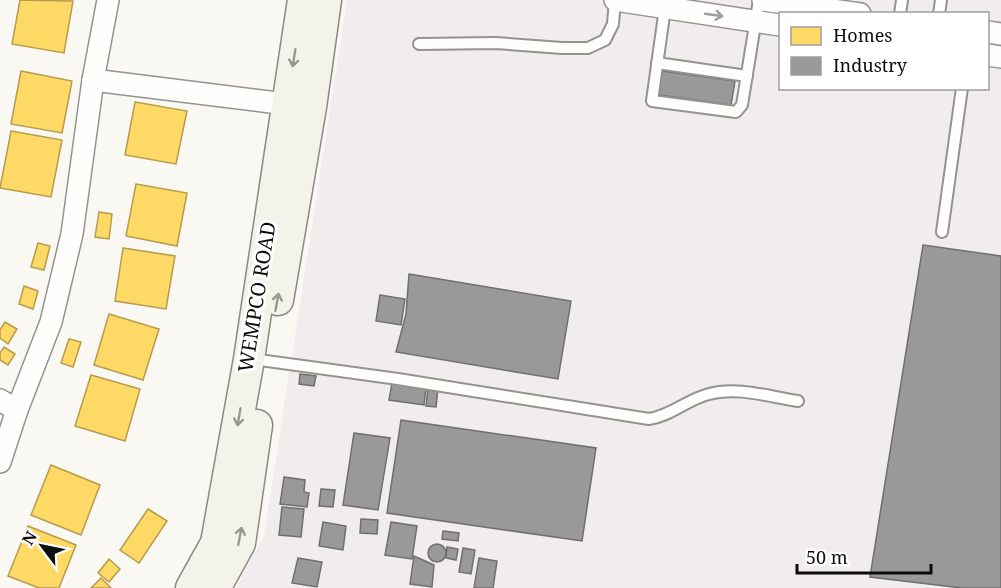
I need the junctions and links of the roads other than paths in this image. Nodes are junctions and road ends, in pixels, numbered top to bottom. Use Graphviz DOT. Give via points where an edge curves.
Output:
graph roads {
  1 [pos="108,0"];
  2 [pos="303,0"];
  3 [pos="326,0"];
  4 [pos="615,0"];
  5 [pos="769,1"];
  6 [pos="664,8"];
  7 [pos="847,12"];
  8 [pos="756,21"];
  9 [pos="779,25"];
  10 [pos="418,44"];
  11 [pos="657,63"];
  12 [pos="747,76"];
  13 [pos="93,80"];
  14 [pos="962,90"];
  15 [pos="286,104"];
  16 [pos="942,232"];
  17 [pos="258,360"];
  18 [pos="798,401"];
  19 [pos="9,405"];
  20 [pos="0,462"];
  21 [pos="192,588"];
  22 [pos="215,588"];
  1 -- 13 [label="street"];
  2 -- 15 [label="street, WEMPCO ROAD, one-way"];
  17 -- 3 [label="street, WEMPCO ROAD, one-way" via="311,106"];
  4 -- 6 [label="street"];
  4 -- 10 [label="lane" via="613,24 605,40 588,48"];
  5 -- 7 [label="street"];
  5 -- 8 [label="lane"];
  6 -- 8 [label="street, one-way"];
  6 -- 11 [label="lane"];
  8 -- 9 [label="street"];
  8 -- 12 [label="lane"];
  11 -- 12 [label="lane"];
  11 -- 12 [label="lane" via="651,98 654,102 736,112 742,105"];
  13 -- 15 [label="street"];
  13 -- 19 [label="street" via="72,234 51,322"];
  14 -- 16 [label="lane"];
  15 -- 17 [label="street, WEMPCO ROAD"];
  17 -- 18 [label="lane" via="649,419 709,394 733,391"];
  17 -- 21 [label="street, WEMPCO ROAD, one-way" via="216,543"];
  22 -- 17 [label="street, WEMPCO ROAD, one-way" via="240,543"];
  19 -- 20 [label="street"];
}
